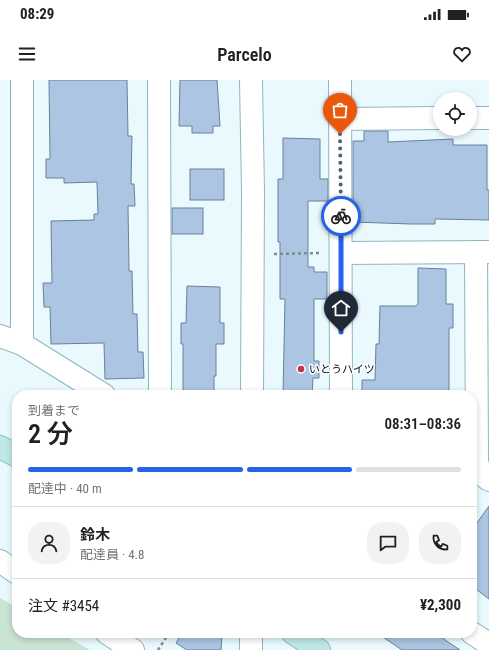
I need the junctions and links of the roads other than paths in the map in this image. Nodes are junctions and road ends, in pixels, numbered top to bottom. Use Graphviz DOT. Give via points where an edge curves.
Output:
graph roads {
  1 [pos="22,80"];
  2 [pos="159,80"];
  3 [pos="251,80"];
  4 [pos="340,80"];
  5 [pos="433,118"];
  6 [pos="477,118"];
  7 [pos="489,118"];
  8 [pos="340,119"];
  9 [pos="482,252"];
  10 [pos="341,253"];
  11 [pos="0,336"];
  12 [pos="22,344"];
  13 [pos="96,390"];
  14 [pos="160,390"];
  15 [pos="252,390"];
  16 [pos="341,390"];
  17 [pos="477,427"];
  18 [pos="0,447"];
  19 [pos="12,453"];
  20 [pos="477,464"];
  21 [pos="489,480"];
  22 [pos="0,561"];
  23 [pos="12,569"];
  24 [pos="477,636"];
  25 [pos="115,638"];
  26 [pos="251,638"];
  27 [pos="301,638"];
  28 [pos="489,644"];
  29 [pos="133,650"];
  30 [pos="251,650"];
  31 [pos="319,650"];
  1 -- 12 [label="street"];
  2 -- 14 [label="street"];
  3 -- 15 [label="street"];
  4 -- 8 [label="street"];
  5 -- 8 [label="street"];
  6 -- 7 [label="street"];
  8 -- 10 [label="street"];
  9 -- 10 [label="street"];
  9 -- 17 [label="street"];
  10 -- 16 [label="street"];
  11 -- 12 [label="street"];
  12 -- 13 [label="street"];
  18 -- 19 [label="main road"];
  20 -- 21 [label="street" via="481,474"];
  22 -- 23 [label="street"];
  24 -- 28 [label="street"];
  25 -- 29 [label="street"];
  26 -- 30 [label="street"];
  27 -- 31 [label="main road"];
}
